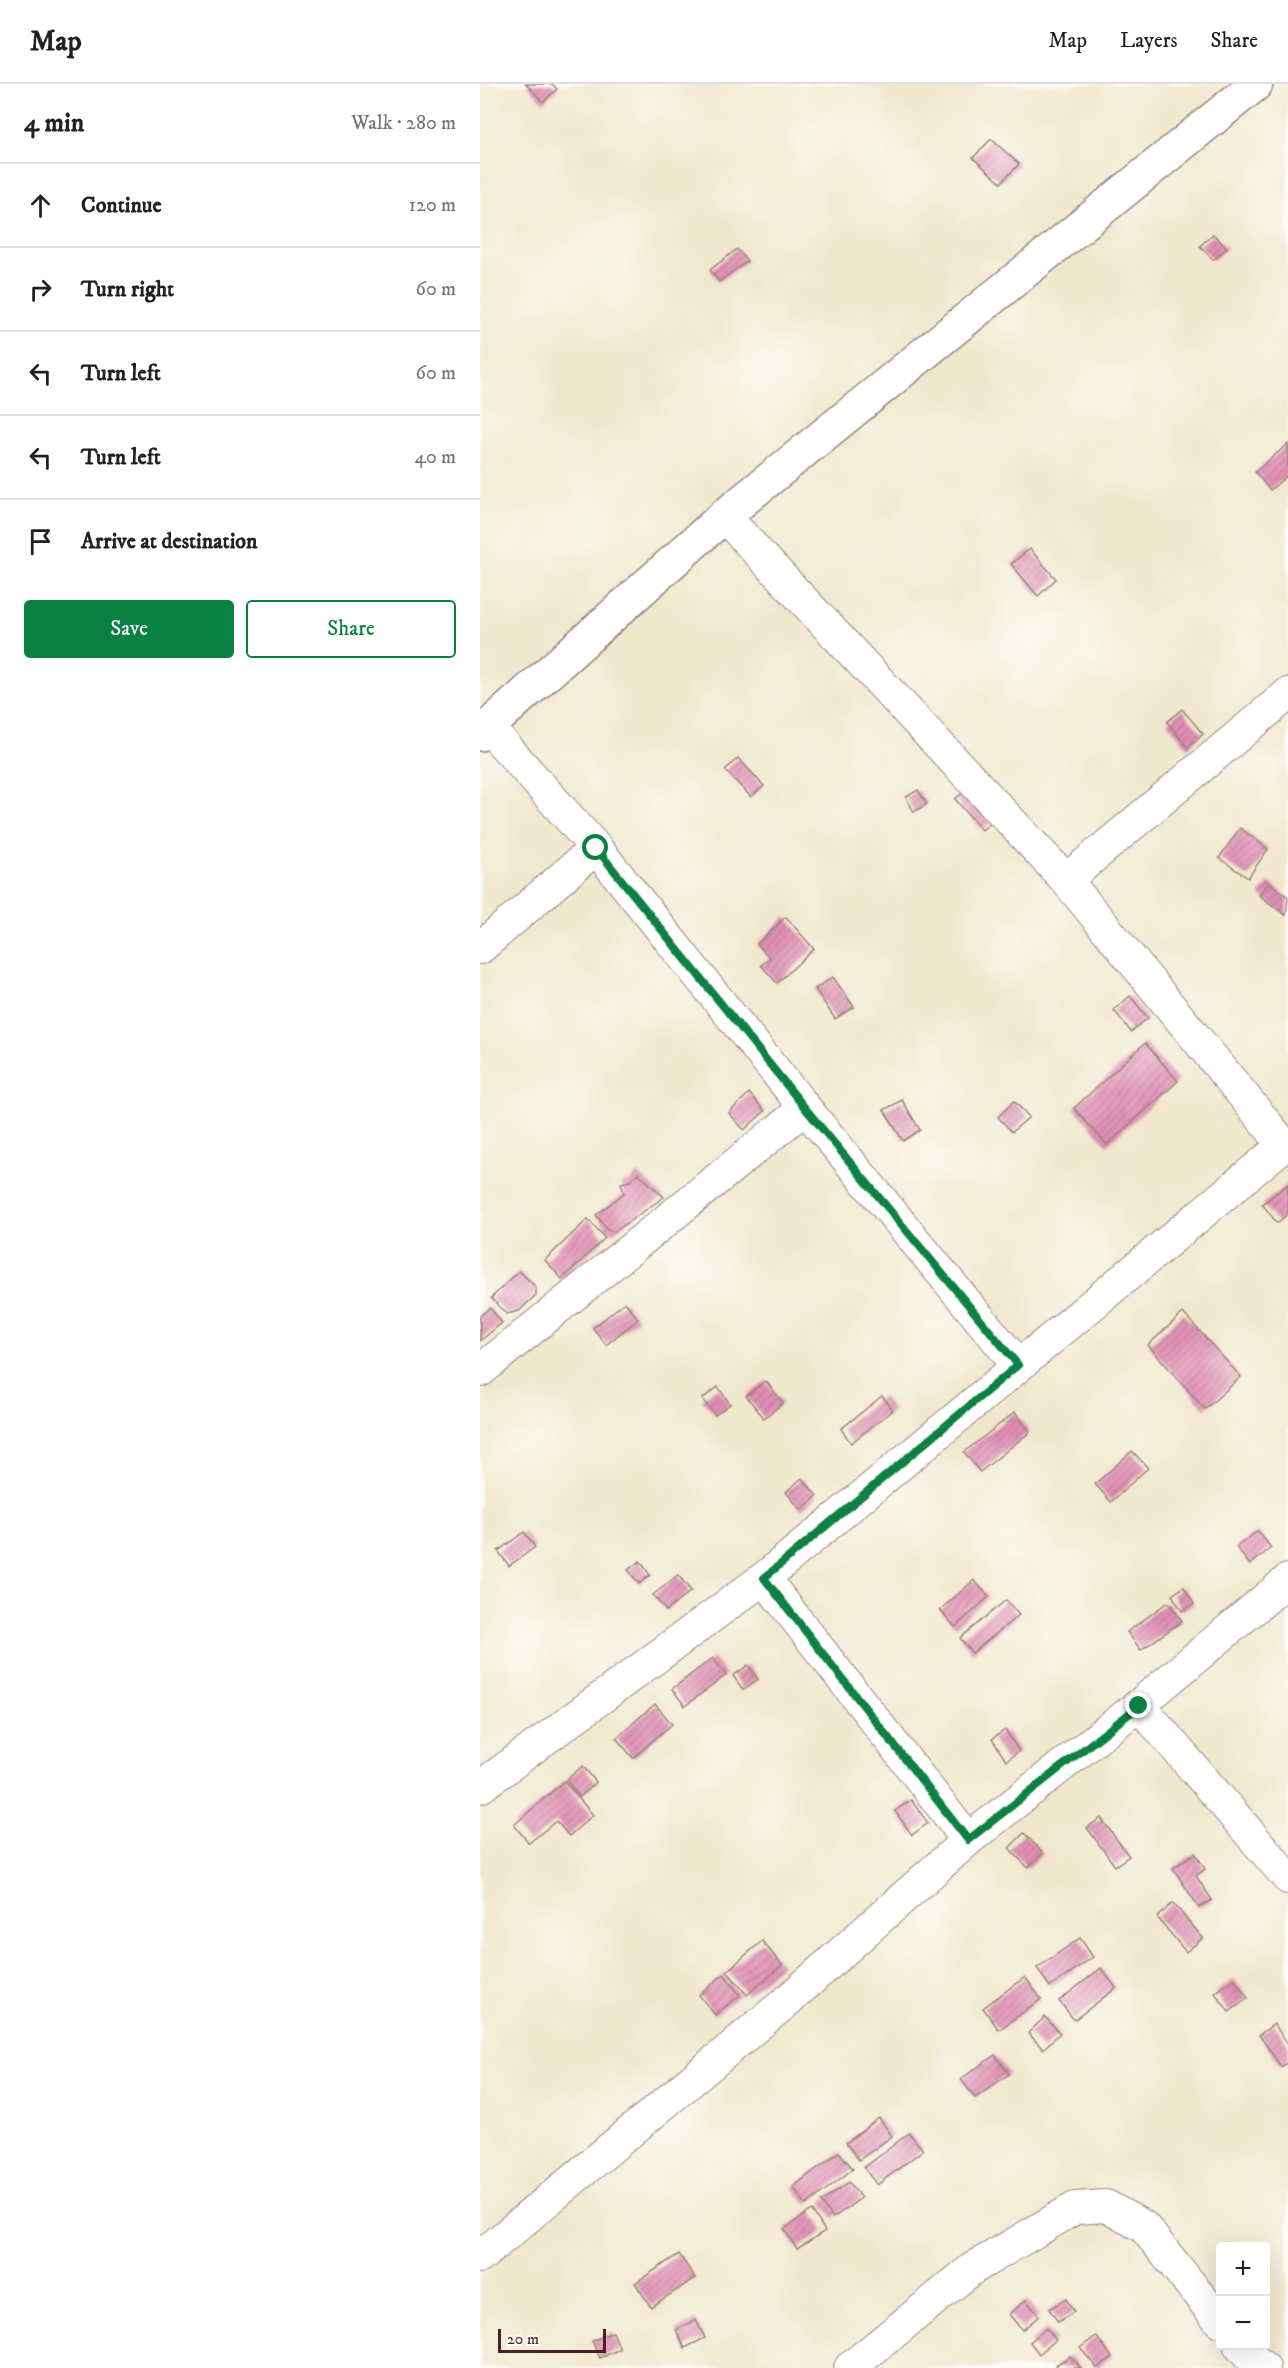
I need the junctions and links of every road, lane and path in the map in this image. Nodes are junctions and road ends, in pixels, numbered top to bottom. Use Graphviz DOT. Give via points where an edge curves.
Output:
graph roads {
  1 [pos="1256,84"];
  2 [pos="724,516"];
  3 [pos="1288,694"];
  4 [pos="484,731"];
  5 [pos="596,848"];
  6 [pos="1066,880"];
  7 [pos="480,948"];
  8 [pos="805,1108"];
  9 [pos="1286,1143"];
  10 [pos="1018,1365"];
  11 [pos="480,1371"];
  12 [pos="764,1578"];
  13 [pos="1288,1580"];
  14 [pos="1139,1706"];
  15 [pos="480,1787"];
  16 [pos="968,1840"];
  17 [pos="1288,1878"];
  18 [pos="480,2257"];
  19 [pos="1216,2315"];
  20 [pos="1244,2350"];
  21 [pos="850,2368"];
  22 [pos="1264,2368"];
  1 -- 2 [label="street"];
  2 -- 4 [label="street"];
  2 -- 6 [label="street"];
  3 -- 6 [label="street"];
  4 -- 5 [label="street"];
  5 -- 7 [label="street"];
  5 -- 8 [label="street"];
  6 -- 9 [label="street"];
  8 -- 10 [label="street"];
  8 -- 11 [label="street"];
  9 -- 10 [label="street"];
  10 -- 12 [label="street"];
  12 -- 15 [label="street"];
  12 -- 16 [label="street"];
  13 -- 14 [label="street"];
  14 -- 16 [label="street"];
  14 -- 17 [label="street"];
  16 -- 18 [label="street" via="787,2001"];
  19 -- 21 [label="street" via="1144,2227 1106,2206 1075,2208 972,2269"];
  20 -- 22 [label="street"];
}
